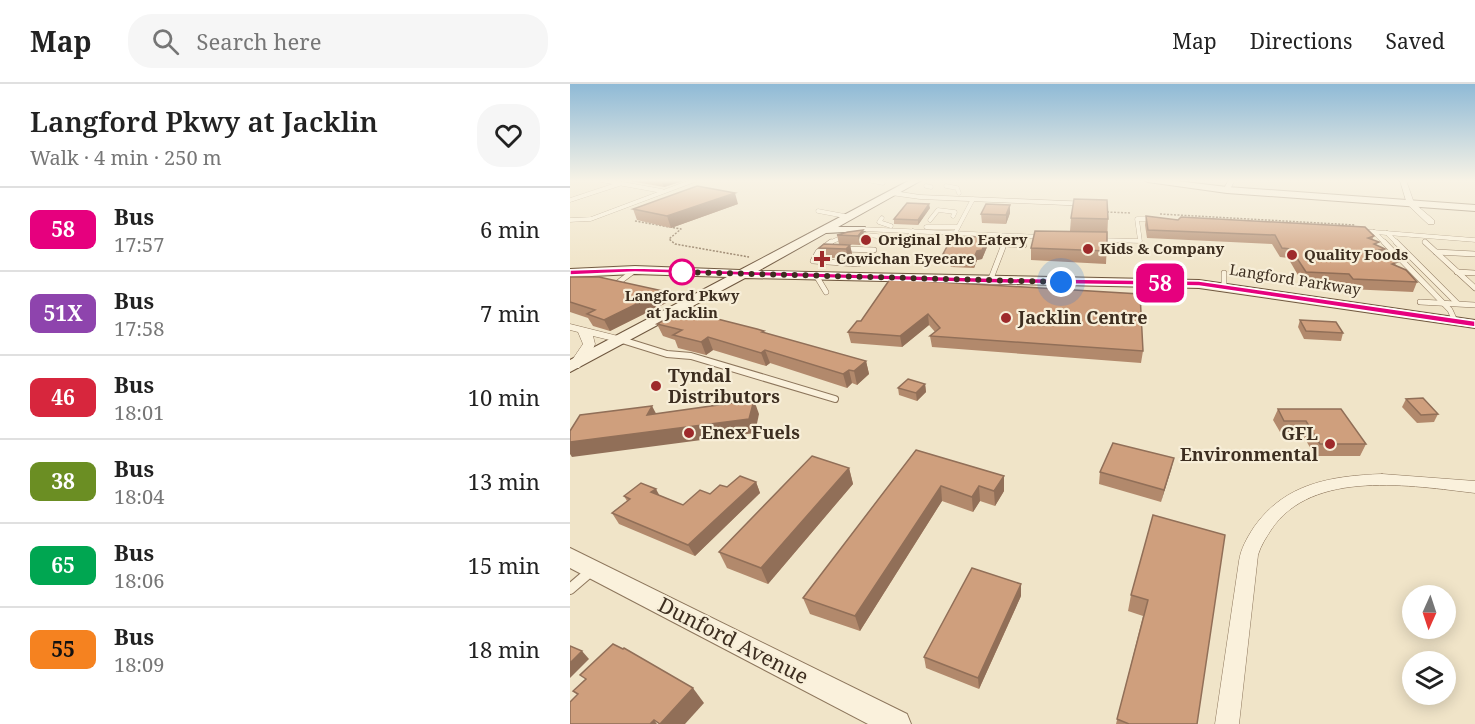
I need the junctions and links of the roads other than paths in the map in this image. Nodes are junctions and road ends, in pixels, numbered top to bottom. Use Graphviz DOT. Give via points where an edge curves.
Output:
graph roads {
  1 [pos="617,210"];
  2 [pos="863,210"];
  3 [pos="967,210"];
  4 [pos="1418,210"];
  5 [pos="818,211"];
  6 [pos="953,216"];
  7 [pos="848,218"];
  8 [pos="882,218"];
  9 [pos="570,220"];
  10 [pos="1160,220"];
  11 [pos="1431,222"];
  12 [pos="966,224"];
  13 [pos="959,225"];
  14 [pos="935,226"];
  15 [pos="861,229"];
  16 [pos="907,229"];
  17 [pos="913,231"];
  18 [pos="1131,231"];
  19 [pos="1352,231"];
  20 [pos="822,232"];
  21 [pos="1139,232"];
  22 [pos="1374,232"];
  23 [pos="955,233"];
  24 [pos="1387,233"];
  25 [pos="1007,236"];
  26 [pos="1050,238"];
  27 [pos="1093,239"];
  28 [pos="1475,240"];
  29 [pos="1425,242"];
  30 [pos="992,243"];
  31 [pos="1004,244"];
  32 [pos="1024,245"];
  33 [pos="822,248"];
  34 [pos="874,250"];
  35 [pos="1435,252"];
  36 [pos="1475,254"];
  37 [pos="778,256"];
  38 [pos="866,261"];
  39 [pos="635,270"];
  40 [pos="701,272"];
  41 [pos="1457,272"];
  42 [pos="570,273"];
  43 [pos="1475,273"];
  44 [pos="744,274"];
  45 [pos="788,276"];
  46 [pos="818,277"];
  47 [pos="990,281"];
  48 [pos="615,285"];
  49 [pos="1475,288"];
  50 [pos="826,292"];
  51 [pos="708,294"];
  52 [pos="1420,302"];
  53 [pos="1443,303"];
  54 [pos="1457,303"];
  55 [pos="1475,305"];
  56 [pos="1455,321"];
  57 [pos="1475,324"];
  58 [pos="570,327"];
  59 [pos="584,331"];
  60 [pos="622,340"];
  61 [pos="573,366"];
  62 [pos="835,399"];
  63 [pos="1475,487"];
  64 [pos="570,557"];
  65 [pos="593,570"];
  66 [pos="570,589"];
  67 [pos="897,724"];
  68 [pos="1227,724"];
  1 -- 9 [label="lane" via="591,219"];
  2 -- 7 [label="main road"];
  3 -- 13 [label="lane"];
  4 -- 11 [label="street"];
  5 -- 7 [label="lane"];
  6 -- 14 [label="lane" via="954,211 936,211 928,220 939,220"];
  7 -- 15 [label="main road"];
  7 -- 20 [label="main road"];
  8 -- 16 [label="lane" via="881,224"];
  10 -- 21 [label="lane" via="1137,219"];
  12 -- 13 [label="lane"];
  13 -- 14 [label="lane"];
  13 -- 23 [label="lane"];
  14 -- 16 [label="lane"];
  15 -- 16 [label="lane"];
  15 -- 20 [label="main road"];
  16 -- 17 [label="lane"];
  17 -- 23 [label="lane"];
  17 -- 33 [label="lane" via="907,239 851,234"];
  18 -- 21 [label="lane"];
  19 -- 22 [label="lane"];
  20 -- 37 [label="main road"];
  21 -- 27 [label="lane" via="1140,241"];
  22 -- 24 [label="lane"];
  22 -- 53 [label="lane"];
  23 -- 25 [label="lane"];
  24 -- 28 [label="lane"];
  24 -- 54 [label="lane"];
  25 -- 26 [label="lane"];
  25 -- 31 [label="lane"];
  29 -- 35 [label="lane"];
  30 -- 31 [label="lane"];
  31 -- 32 [label="lane"];
  31 -- 47 [label="lane"];
  33 -- 34 [label="lane"];
  33 -- 38 [label="lane" via="813,261"];
  35 -- 36 [label="lane"];
  35 -- 41 [label="lane"];
  37 -- 44 [label="main road"];
  37 -- 45 [label="main road"];
  39 -- 40 [label="main road, Langford Parkway"];
  39 -- 42 [label="main road, Langford Parkway"];
  39 -- 48 [label="lane"];
  40 -- 44 [label="main road, Langford Parkway"];
  40 -- 51 [label="main road"];
  41 -- 43 [label="lane"];
  41 -- 49 [label="lane"];
  44 -- 45 [label="main road, Langford Parkway"];
  44 -- 51 [label="main road"];
  45 -- 46 [label="main road, Langford Parkway"];
  45 -- 51 [label="main road"];
  46 -- 47 [label="main road, Langford Parkway"];
  46 -- 50 [label="lane"];
  47 -- 56 [label="main road, Langford Parkway" via="1224,279"];
  51 -- 60 [label="main road"];
  52 -- 53 [label="lane"];
  53 -- 54 [label="lane"];
  53 -- 56 [label="lane"];
  54 -- 55 [label="lane"];
  56 -- 57 [label="main road, Langford Parkway"];
  58 -- 59 [label="street"];
  59 -- 60 [label="street"];
  59 -- 61 [label="street" via="590,344"];
  60 -- 61 [label="main road"];
  60 -- 62 [label="lane" via="667,354 692,356"];
  63 -- 68 [label="street" via="1353,481 1310,489 1278,507 1252,544"];
  64 -- 65 [label="street, Dunford Avenue"];
  65 -- 66 [label="lane"];
  65 -- 67 [label="street, Dunford Avenue"];
}
